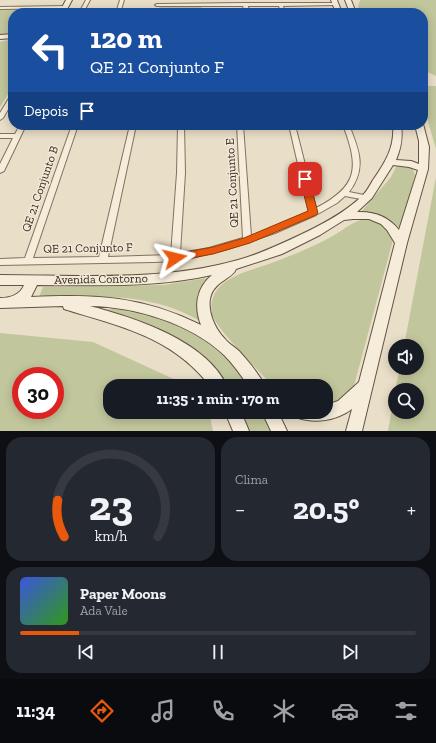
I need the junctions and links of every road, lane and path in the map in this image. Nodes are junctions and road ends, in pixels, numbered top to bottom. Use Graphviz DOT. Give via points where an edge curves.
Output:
graph roads {
  1 [pos="193,2"];
  2 [pos="227,2"];
  3 [pos="262,2"];
  4 [pos="298,2"];
  5 [pos="335,2"];
  6 [pos="245,4"];
  7 [pos="281,4"];
  8 [pos="157,5"];
  9 [pos="246,8"];
  10 [pos="282,8"];
  11 [pos="8,104"];
  12 [pos="4,110"];
  13 [pos="8,110"];
  14 [pos="0,118"];
  15 [pos="21,130"];
  16 [pos="74,130"];
  17 [pos="132,130"];
  18 [pos="181,130"];
  19 [pos="240,130"];
  20 [pos="293,130"];
  21 [pos="348,130"];
  22 [pos="397,130"];
  23 [pos="420,130"];
  24 [pos="0,136"];
  25 [pos="18,136"];
  26 [pos="391,162"];
  27 [pos="423,169"];
  28 [pos="0,171"];
  29 [pos="344,193"];
  30 [pos="366,198"];
  31 [pos="313,213"];
  32 [pos="340,218"];
  33 [pos="247,240"];
  34 [pos="401,243"];
  35 [pos="175,258"];
  36 [pos="103,260"];
  37 [pos="28,261"];
  38 [pos="0,262"];
  39 [pos="238,265"];
  40 [pos="0,280"];
  41 [pos="32,280"];
  42 [pos="57,302"];
  43 [pos="6,303"];
  44 [pos="227,349"];
  45 [pos="215,379"];
  46 [pos="251,379"];
  47 [pos="366,383"];
  48 [pos="333,412"];
  49 [pos="236,419"];
  50 [pos="273,419"];
  51 [pos="240,431"];
  52 [pos="279,431"];
  53 [pos="354,431"];
  1 -- 2 [label="street" via="210,7"];
  1 -- 8 [label="street"];
  2 -- 6 [label="street"];
  3 -- 6 [label="street"];
  3 -- 7 [label="street"];
  4 -- 5 [label="street" via="317,6"];
  4 -- 7 [label="street"];
  6 -- 9 [label="street"];
  7 -- 10 [label="street"];
  11 -- 12 [label="street"];
  12 -- 13 [label="street"];
  12 -- 14 [label="street"];
  15 -- 25 [label="street"];
  16 -- 37 [label="street, QE 21 Conjunto B"];
  17 -- 36 [label="street"];
  18 -- 35 [label="street"];
  19 -- 33 [label="street, QE 21 Conjunto E"];
  20 -- 31 [label="street"];
  21 -- 29 [label="street" via="356,150 357,163 355,176"];
  22 -- 26 [label="main road, Avenida Contorno" via="398,141"];
  23 -- 27 [label="main road" via="425,158"];
  24 -- 25 [label="street"];
  25 -- 28 [label="street"];
  26 -- 27 [label="main road" via="410,164"];
  26 -- 30 [label="main road, Avenida Contorno"];
  27 -- 34 [label="main road"];
  29 -- 30 [label="street"];
  29 -- 31 [label="street, QE 21 Conjunto F"];
  30 -- 32 [label="main road, Avenida Contorno"];
  31 -- 33 [label="street, QE 21 Conjunto F"];
  32 -- 34 [label="main road" via="356,214 378,217 395,230"];
  32 -- 39 [label="main road, Avenida Contorno" via="282,249"];
  33 -- 35 [label="street, QE 21 Conjunto F"];
  34 -- 47 [label="main road"];
  35 -- 36 [label="street, QE 21 Conjunto F"];
  36 -- 37 [label="street, QE 21 Conjunto F"];
  37 -- 38 [label="street, QE 21 Conjunto F"];
  39 -- 41 [label="main road, Avenida Contorno" via="169,278"];
  39 -- 44 [label="main road" via="212,281 203,298 202,312 209,328"];
  40 -- 41 [label="main road, Avenida Contorno"];
  41 -- 43 [label="main road" via="27,293"];
  42 -- 43 [label="main road, Avenida Contorno"];
  42 -- 44 [label="main road, Avenida Contorno" via="114,302 135,307 186,324 208,335"];
  42 -- 45 [label="main road" via="123,320 168,340 190,354"];
  44 -- 46 [label="main road, Avenida Contorno"];
  47 -- 48 [label="main road" via="352,400"];
  47 -- 53 [label="main road"];
  49 -- 51 [label="main road"];
  50 -- 52 [label="main road"];
}
